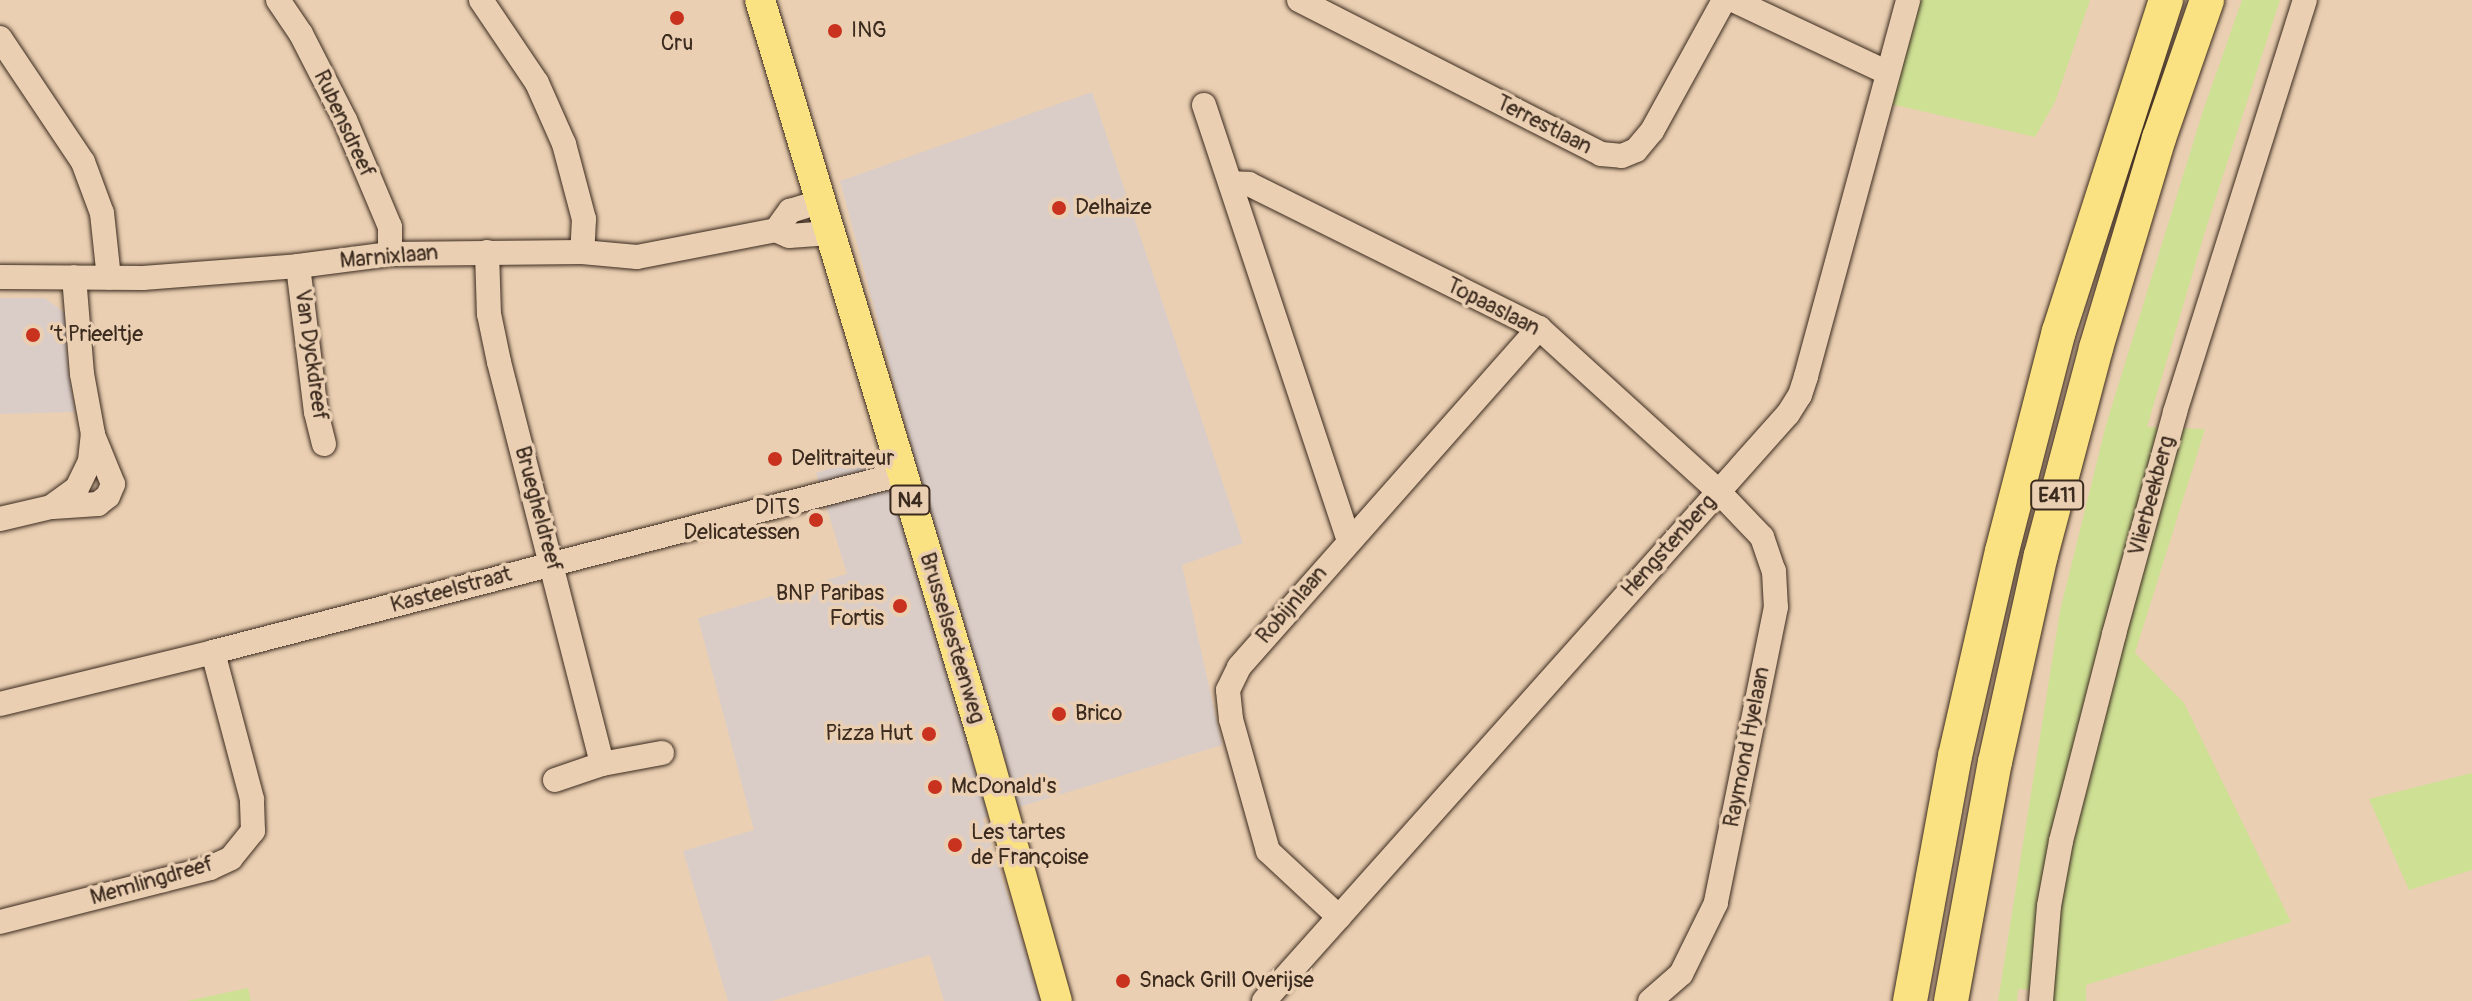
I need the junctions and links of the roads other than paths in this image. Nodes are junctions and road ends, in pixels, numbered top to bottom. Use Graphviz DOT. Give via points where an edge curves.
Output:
graph roads {
  1 [pos="278,0"];
  2 [pos="481,0"];
  3 [pos="760,0"];
  4 [pos="1299,0"];
  5 [pos="1724,0"];
  6 [pos="1733,0"];
  7 [pos="1908,0"];
  8 [pos="2166,0"];
  9 [pos="2207,0"];
  10 [pos="2305,0"];
  11 [pos="0,38"];
  12 [pos="1886,72"];
  13 [pos="1204,105"];
  14 [pos="1231,183"];
  15 [pos="1274,198"];
  16 [pos="822,201"];
  17 [pos="776,230"];
  18 [pos="1247,232"];
  19 [pos="831,233"];
  20 [pos="487,252"];
  21 [pos="582,252"];
  22 [pos="390,254"];
  23 [pos="298,266"];
  24 [pos="0,277"];
  25 [pos="74,277"];
  26 [pos="109,278"];
  27 [pos="1539,328"];
  28 [pos="324,444"];
  29 [pos="901,474"];
  30 [pos="1718,491"];
  31 [pos="0,519"];
  32 [pos="1349,540"];
  33 [pos="553,564"];
  34 [pos="213,652"];
  35 [pos="0,704"];
  36 [pos="662,753"];
  37 [pos="602,764"];
  38 [pos="555,780"];
  39 [pos="1339,917"];
  40 [pos="0,922"];
  41 [pos="1057,1001"];
  42 [pos="1264,1001"];
  43 [pos="1650,1001"];
  44 [pos="1910,1001"];
  45 [pos="1951,1001"];
  46 [pos="2041,1001"];
  1 -- 22 [label="street, Rubensdreef" via="345,120 390,227"];
  2 -- 21 [label="street" via="537,83 564,144 584,219"];
  3 -- 16 [label="main road, Brusselsesteenweg / N4"];
  4 -- 5 [label="street, Terrestlaan" via="1601,154 1622,156 1636,150 1652,131"];
  6 -- 12 [label="street"];
  7 -- 12 [label="street, Hengstenberg"];
  8 -- 44 [label="highway, E411" via="2059,331 2002,551 1955,756"];
  9 -- 45 [label="highway, E411" via="2100,333 2041,555 1995,762"];
  10 -- 46 [label="street, Vlierbeekberg" via="2179,398 2114,634 2061,841"];
  11 -- 26 [label="street" via="83,162 102,213"];
  12 -- 30 [label="street, Hengstenberg" via="1800,395"];
  13 -- 14 [label="street"];
  14 -- 15 [label="street, Topaaslaan" via="1249,184"];
  14 -- 18 [label="street"];
  15 -- 18 [label="street"];
  15 -- 27 [label="street, Topaaslaan"];
  16 -- 17 [label="street, Marnixlaan" via="790,211"];
  16 -- 19 [label="main road, Brusselsesteenweg / N4"];
  17 -- 19 [label="street, Marnixlaan" via="789,236"];
  17 -- 21 [label="street, Marnixlaan" via="637,257"];
  18 -- 32 [label="street"];
  19 -- 29 [label="main road, Brusselsesteenweg / N4"];
  20 -- 21 [label="street, Marnixlaan"];
  20 -- 22 [label="street, Marnixlaan"];
  20 -- 33 [label="street, Bruegheldreef" via="489,314 499,362"];
  22 -- 23 [label="street, Marnixlaan"];
  23 -- 26 [label="street, Marnixlaan"];
  23 -- 28 [label="street, Van Dyckdreef"];
  24 -- 25 [label="street, Marnixlaan"];
  25 -- 26 [label="street, Marnixlaan"];
  25 -- 31 [label="street" via="93,434 90,461 77,488 51,507"];
  27 -- 30 [label="street, Topaaslaan"];
  27 -- 32 [label="street, Robijnlaan"];
  29 -- 33 [label="street, Kasteelstraat"];
  29 -- 41 [label="main road, Brusselsesteenweg / N4"];
  30 -- 39 [label="street, Hengstenberg"];
  30 -- 43 [label="street, Raymond Hyelaan" via="1762,537 1774,571 1776,607 1716,903 1681,974"];
  32 -- 39 [label="street, Robijnlaan" via="1239,667 1228,690 1231,719 1268,851"];
  33 -- 34 [label="street, Kasteelstraat"];
  33 -- 37 [label="street, Bruegheldreef"];
  34 -- 35 [label="street, Kasteelstraat"];
  34 -- 40 [label="street, Memlingdreef" via="252,799 253,831 231,858 210,868"];
  36 -- 37 [label="street"];
  37 -- 38 [label="street"];
  39 -- 42 [label="street, Hengstenberg"];
}
